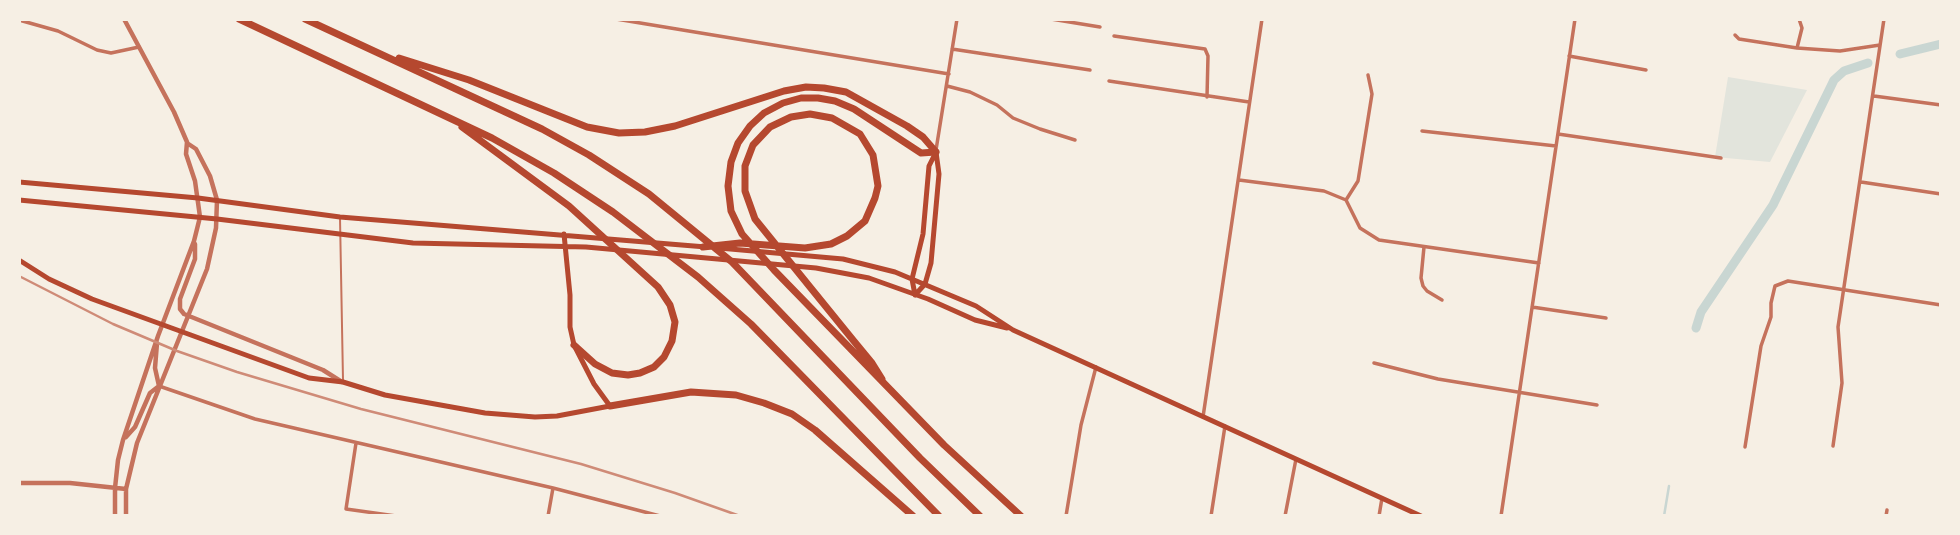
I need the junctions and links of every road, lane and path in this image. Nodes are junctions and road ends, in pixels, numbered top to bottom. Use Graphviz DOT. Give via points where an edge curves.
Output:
graph roads {
  1 [pos="124,19"];
  2 [pos="239,19"];
  3 [pos="305,19"];
  4 [pos="616,19"];
  5 [pos="957,19"];
  6 [pos="1051,19"];
  7 [pos="1262,19"];
  8 [pos="1575,19"];
  9 [pos="1799,19"];
  10 [pos="1884,19"];
  11 [pos="19,20"];
  12 [pos="1100,27"];
  13 [pos="1735,35"];
  14 [pos="1114,36"];
  15 [pos="1880,45"];
  16 [pos="139,47"];
  17 [pos="1797,48"];
  18 [pos="952,49"];
  19 [pos="372,50"];
  20 [pos="1569,55"];
  21 [pos="1090,70"];
  22 [pos="1646,70"];
  23 [pos="949,74"];
  24 [pos="1368,75"];
  25 [pos="1109,82"];
  26 [pos="947,86"];
  27 [pos="1874,96"];
  28 [pos="1207,97"];
  29 [pos="1250,102"];
  30 [pos="1941,106"];
  31 [pos="444,114"];
  32 [pos="1422,131"];
  33 [pos="1558,134"];
  34 [pos="1075,140"];
  35 [pos="187,142"];
  36 [pos="1556,146"];
  37 [pos="936,152"];
  38 [pos="1721,158"];
  39 [pos="1239,180"];
  40 [pos="1861,182"];
  41 [pos="19,183"];
  42 [pos="1941,194"];
  43 [pos="198,198"];
  44 [pos="19,200"];
  45 [pos="1346,200"];
  46 [pos="216,201"];
  47 [pos="200,217"];
  48 [pos="340,217"];
  49 [pos="217,219"];
  50 [pos="564,234"];
  51 [pos="340,235"];
  52 [pos="194,241"];
  53 [pos="565,247"];
  54 [pos="703,247"];
  55 [pos="1424,247"];
  56 [pos="19,260"];
  57 [pos="1539,263"];
  58 [pos="912,279"];
  59 [pos="925,284"];
  60 [pos="1844,290"];
  61 [pos="915,295"];
  62 [pos="1442,300"];
  63 [pos="1941,305"];
  64 [pos="1532,307"];
  65 [pos="189,316"];
  66 [pos="1606,318"];
  67 [pos="1013,330"];
  68 [pos="158,336"];
  69 [pos="574,345"];
  70 [pos="1374,363"];
  71 [pos="1096,368"];
  72 [pos="343,382"];
  73 [pos="159,386"];
  74 [pos="890,391"];
  75 [pos="1520,393"];
  76 [pos="1597,405"];
  77 [pos="610,406"];
  78 [pos="1203,416"];
  79 [pos="1225,426"];
  80 [pos="123,440"];
  81 [pos="356,443"];
  82 [pos="1833,446"];
  83 [pos="1745,447"];
  84 [pos="1296,459"];
  85 [pos="19,483"];
  86 [pos="115,488"];
  87 [pos="553,488"];
  88 [pos="126,489"];
  89 [pos="1382,498"];
  90 [pos="638,509"];
  91 [pos="116,516"];
  92 [pos="126,516"];
  93 [pos="396,516"];
  94 [pos="548,516"];
  95 [pos="636,516"];
  96 [pos="660,516"];
  97 [pos="914,516"];
  98 [pos="939,516"];
  99 [pos="980,516"];
  100 [pos="1021,516"];
  101 [pos="1066,516"];
  102 [pos="1210,516"];
  103 [pos="1285,516"];
  104 [pos="1379,516"];
  105 [pos="1421,516"];
  106 [pos="1501,516"];
  1 -- 16 [label="street"];
  2 -- 31 [label="highway"];
  3 -- 19 [label="highway"];
  4 -- 23 [label="street"];
  5 -- 18 [label="street"];
  6 -- 12 [label="street"];
  7 -- 29 [label="street"];
  8 -- 20 [label="street"];
  9 -- 17 [label="street" via="1802,28"];
  10 -- 15 [label="street"];
  11 -- 16 [label="street" via="58,31 97,50"];
  13 -- 17 [label="street"];
  14 -- 28 [label="street" via="1205,49"];
  15 -- 17 [label="street" via="1840,51"];
  15 -- 27 [label="street"];
  16 -- 35 [label="street"];
  18 -- 21 [label="street"];
  18 -- 23 [label="street"];
  19 -- 37 [label="highway" via="469,80 587,127 619,133 674,126 784,91 824,88 846,92 907,126"];
  19 -- 99 [label="highway" via="558,137 670,210 745,274"];
  20 -- 22 [label="street"];
  20 -- 33 [label="street"];
  23 -- 26 [label="street"];
  24 -- 45 [label="street" via="1372,94 1358,181"];
  25 -- 28 [label="street"];
  26 -- 34 [label="street" via="997,105 1013,118"];
  26 -- 37 [label="street"];
  27 -- 30 [label="street"];
  27 -- 40 [label="street"];
  28 -- 29 [label="street"];
  29 -- 39 [label="street"];
  31 -- 69 [label="highway" via="569,206 658,287 670,305 675,322 673,341 664,357 640,373 612,373"];
  31 -- 98 [label="highway" via="584,192 698,276 764,336"];
  32 -- 36 [label="street"];
  33 -- 36 [label="street"];
  33 -- 38 [label="street"];
  35 -- 43 [label="street"];
  35 -- 46 [label="street" via="196,149 210,176"];
  36 -- 57 [label="street"];
  37 -- 58 [label="main road" via="929,166 923,234"];
  37 -- 59 [label="main road" via="940,174 932,263"];
  37 -- 74 [label="highway" via="921,153 854,109 801,98 764,113 744,135 731,162 731,211 742,234"];
  39 -- 45 [label="street" via="1324,191"];
  39 -- 78 [label="street"];
  40 -- 42 [label="street"];
  40 -- 60 [label="street"];
  41 -- 43 [label="main road"];
  43 -- 46 [label="main road"];
  43 -- 47 [label="street"];
  44 -- 47 [label="main road"];
  45 -- 55 [label="street" via="1360,228 1380,240"];
  46 -- 48 [label="main road"];
  46 -- 49 [label="street"];
  47 -- 49 [label="main road"];
  47 -- 52 [label="street"];
  48 -- 50 [label="main road"];
  48 -- 51 [label="lane"];
  49 -- 51 [label="main road"];
  49 -- 65 [label="street" via="207,269"];
  50 -- 53 [label="main road"];
  50 -- 54 [label="main road"];
  51 -- 53 [label="main road" via="426,244"];
  51 -- 72 [label="lane"];
  52 -- 65 [label="street" via="195,259 180,299 180,309"];
  52 -- 68 [label="street"];
  53 -- 61 [label="main road" via="827,269"];
  53 -- 69 [label="main road"];
  54 -- 58 [label="main road" via="861,262"];
  54 -- 74 [label="highway" via="740,243 805,248 837,242 856,229 870,212 878,186 873,155 860,134 832,118 810,114 770,127 753,145 745,166 745,191 755,219 872,363"];
  55 -- 57 [label="street"];
  55 -- 62 [label="street" via="1423,286"];
  56 -- 72 [label="main road" via="92,299 309,378"];
  57 -- 64 [label="street"];
  58 -- 59 [label="main road"];
  58 -- 61 [label="main road"];
  59 -- 61 [label="main road"];
  59 -- 67 [label="main road" via="980,307"];
  60 -- 63 [label="street"];
  60 -- 82 [label="street" via="1838,327 1842,383"];
  60 -- 83 [label="street" via="1788,281 1775,286"];
  61 -- 67 [label="main road"];
  64 -- 66 [label="street"];
  64 -- 75 [label="street"];
  65 -- 72 [label="street"];
  65 -- 73 [label="street"];
  67 -- 71 [label="main road"];
  68 -- 73 [label="street" via="155,368"];
  68 -- 80 [label="street"];
  69 -- 77 [label="main road"];
  70 -- 75 [label="street"];
  71 -- 78 [label="main road"];
  71 -- 101 [label="street"];
  72 -- 77 [label="main road" via="485,414 557,416"];
  73 -- 80 [label="street" via="150,393 135,427"];
  73 -- 81 [label="street" via="255,419"];
  73 -- 88 [label="street" via="137,443"];
  74 -- 100 [label="highway"];
  75 -- 76 [label="street"];
  75 -- 106 [label="street"];
  77 -- 97 [label="highway" via="691,392 764,402 815,430"];
  78 -- 79 [label="main road"];
  79 -- 84 [label="main road"];
  79 -- 102 [label="street"];
  80 -- 86 [label="street"];
  81 -- 87 [label="street"];
  81 -- 93 [label="street" via="346,509"];
  84 -- 89 [label="main road"];
  84 -- 103 [label="street"];
  85 -- 86 [label="street"];
  86 -- 88 [label="street"];
  86 -- 91 [label="street"];
  87 -- 90 [label="street"];
  87 -- 94 [label="street"];
  88 -- 92 [label="street"];
  89 -- 104 [label="street"];
  89 -- 105 [label="main road"];
  90 -- 95 [label="street"];
  90 -- 96 [label="street"];
}
